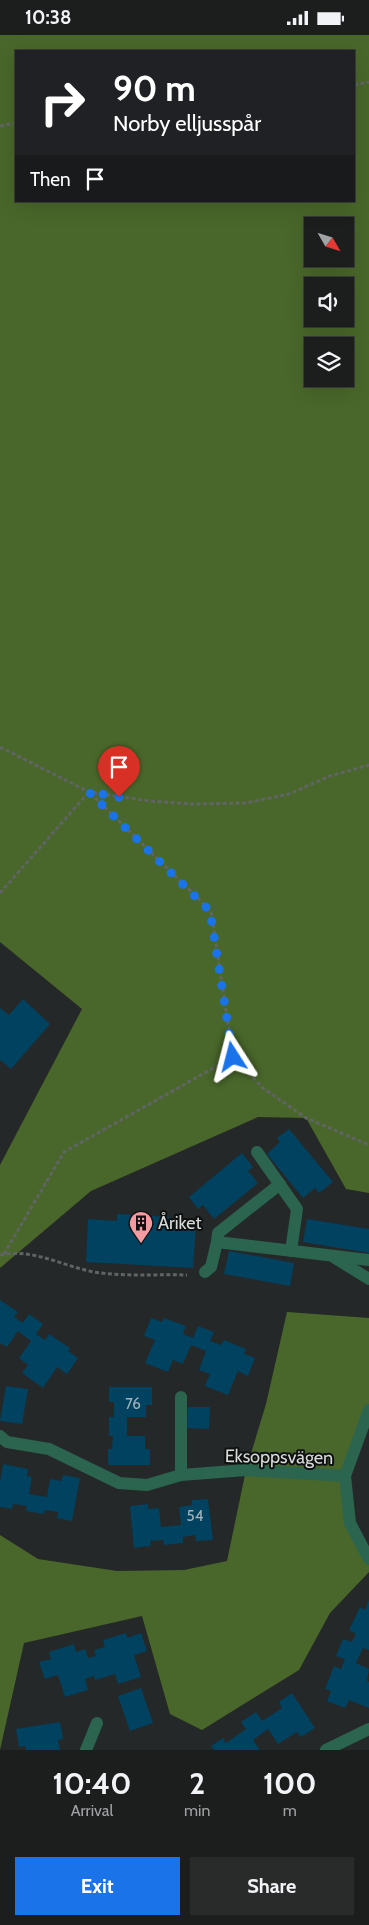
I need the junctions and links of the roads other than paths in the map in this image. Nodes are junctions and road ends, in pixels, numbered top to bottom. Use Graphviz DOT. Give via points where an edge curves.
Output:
graph roads {
  1 [pos="257,1153"];
  2 [pos="280,1184"];
  3 [pos="217,1242"];
  4 [pos="291,1251"];
  5 [pos="333,1256"];
  6 [pos="369,1260"];
  7 [pos="205,1272"];
  8 [pos="369,1279"];
  9 [pos="181,1397"];
  10 [pos="369,1410"];
  11 [pos="0,1436"];
  12 [pos="181,1475"];
  13 [pos="345,1476"];
  14 [pos="369,1559"];
  15 [pos="97,1723"];
  16 [pos="369,1729"];
  17 [pos="86,1750"];
  18 [pos="326,1750"];
  1 -- 2 [label="street"];
  2 -- 3 [label="street" via="218,1233"];
  2 -- 4 [label="street" via="297,1209"];
  3 -- 4 [label="street"];
  3 -- 7 [label="street" via="211,1267"];
  4 -- 5 [label="street"];
  5 -- 6 [label="street"];
  5 -- 8 [label="street"];
  9 -- 12 [label="street"];
  10 -- 13 [label="street, Eksoppsvägen"];
  11 -- 12 [label="street, Eksoppsvägen" via="7,1441 49,1449 119,1483 147,1485"];
  12 -- 13 [label="street, Eksoppsvägen" via="246,1470"];
  13 -- 14 [label="street, Eksoppsvägen" via="350,1523"];
  15 -- 17 [label="street"];
  16 -- 18 [label="street"];
}
